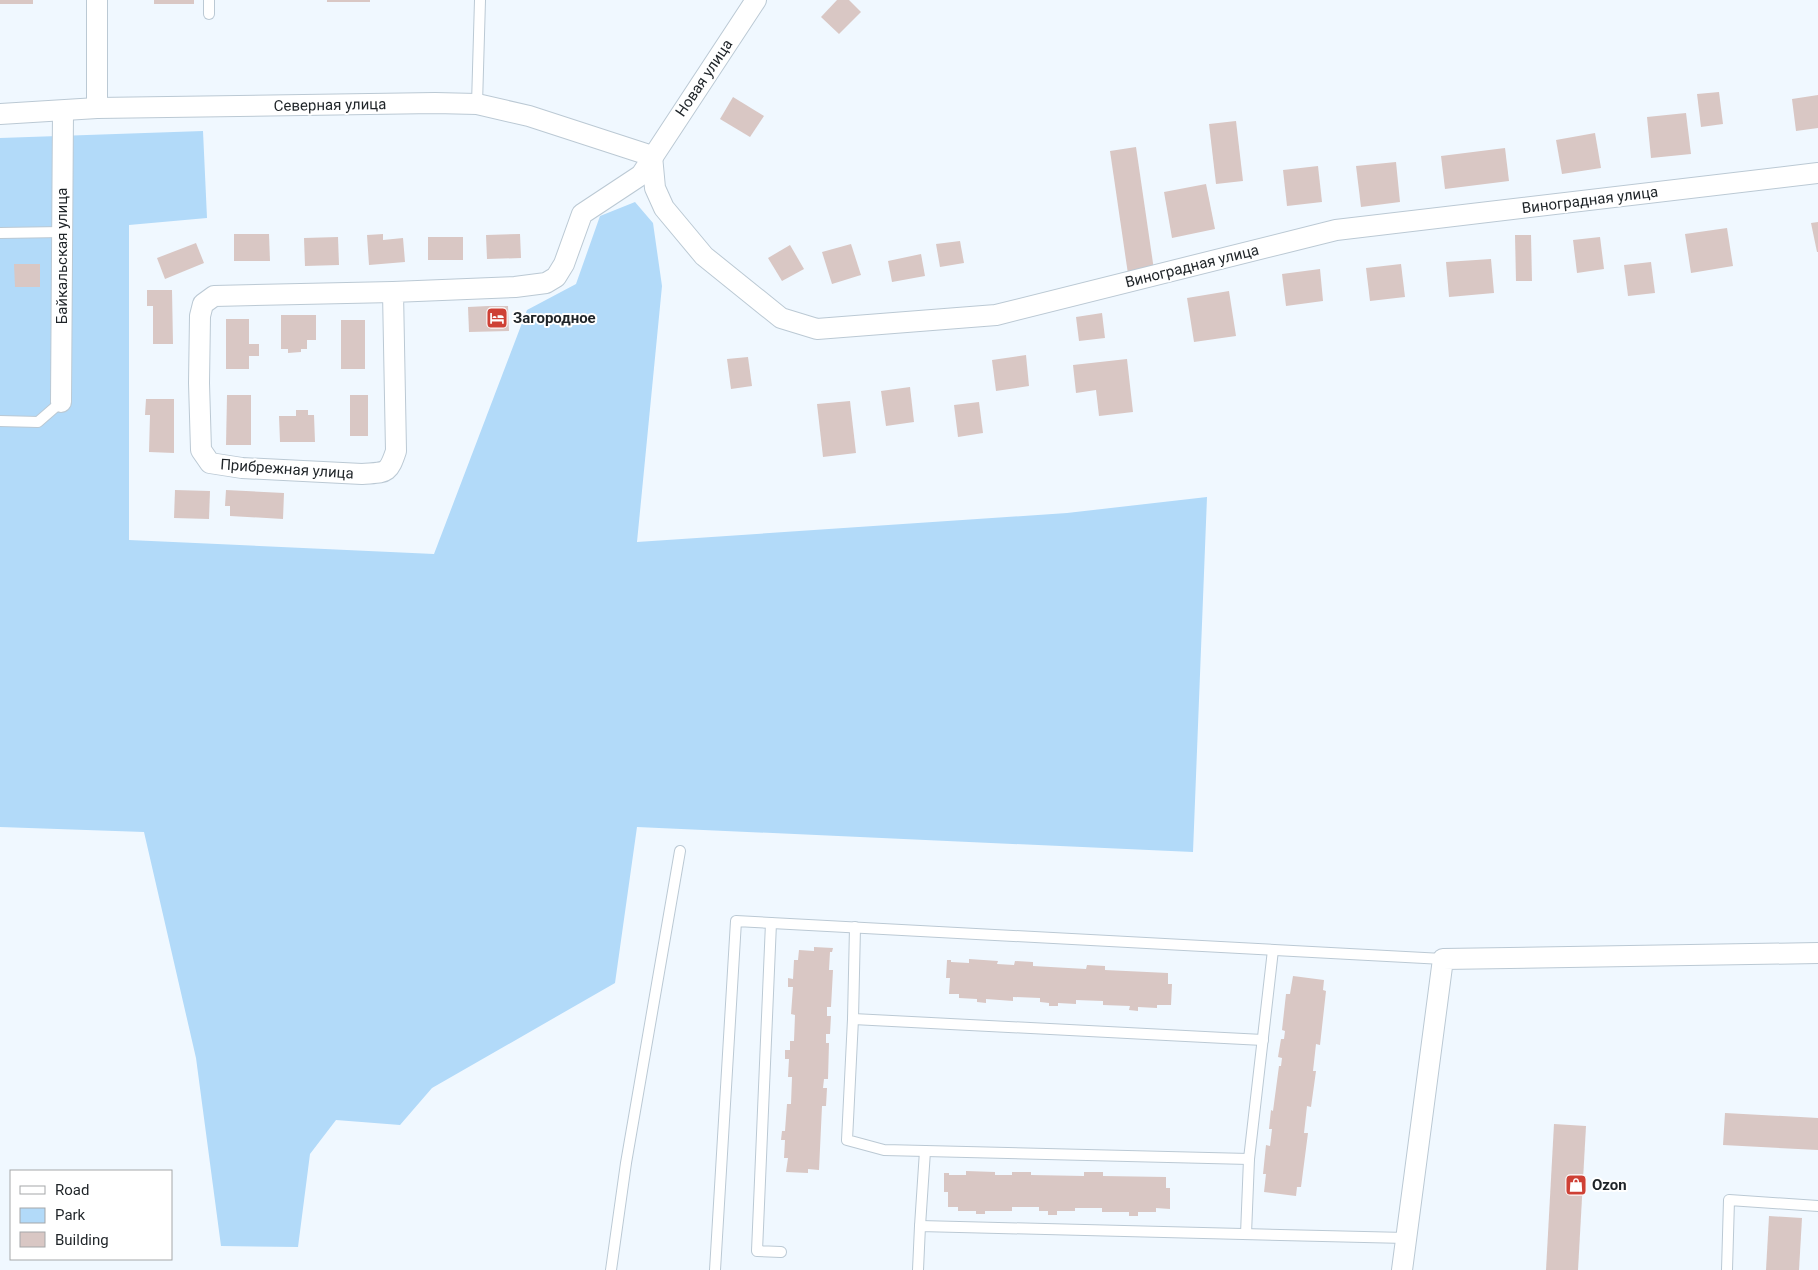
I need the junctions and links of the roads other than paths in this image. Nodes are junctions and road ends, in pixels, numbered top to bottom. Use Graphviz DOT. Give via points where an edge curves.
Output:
graph roads {
  1 [pos="97,0"];
  2 [pos="209,0"];
  3 [pos="480,0"];
  4 [pos="756,0"];
  5 [pos="209,14"];
  6 [pos="477,104"];
  7 [pos="98,108"];
  8 [pos="63,111"];
  9 [pos="0,114"];
  10 [pos="652,156"];
  11 [pos="1818,173"];
  12 [pos="62,232"];
  13 [pos="0,233"];
  14 [pos="392,292"];
  15 [pos="62,402"];
  16 [pos="0,421"];
  17 [pos="680,851"];
  18 [pos="771,923"];
  19 [pos="854,927"];
  20 [pos="1273,950"];
  21 [pos="1818,953"];
  22 [pos="1443,959"];
  23 [pos="853,1019"];
  24 [pos="1263,1040"];
  25 [pos="925,1151"];
  26 [pos="1249,1159"];
  27 [pos="1818,1206"];
  28 [pos="920,1226"];
  29 [pos="1246,1234"];
  30 [pos="1406,1238"];
  31 [pos="781,1252"];
  32 [pos="611,1270"];
  33 [pos="715,1270"];
  34 [pos="918,1270"];
  35 [pos="1402,1270"];
  36 [pos="1726,1270"];
  1 -- 7 [label="street"];
  2 -- 5 [label="lane"];
  3 -- 6 [label="lane"];
  4 -- 10 [label="street, Новая улица"];
  6 -- 7 [label="street, Северная улица"];
  6 -- 10 [label="street, Северная улица" via="528,116"];
  7 -- 8 [label="street, Северная улица"];
  8 -- 9 [label="street, Северная улица"];
  8 -- 12 [label="street, Байкальская улица"];
  10 -- 11 [label="street, Виноградная улица" via="655,188 664,208 704,256 781,318 817,329 996,315 1336,230"];
  10 -- 14 [label="street, Прибрежная улица" via="641,175 582,214 564,264 556,277 546,283"];
  12 -- 13 [label="lane"];
  12 -- 15 [label="street, Байкальская улица"];
  14 -- 14 [label="street, Прибрежная улица" via="214,296 203,304 200,326 201,450 210,463 242,468 362,474 382,473 390,467 396,451"];
  15 -- 16 [label="lane" via="38,422"];
  17 -- 32 [label="lane"];
  18 -- 19 [label="lane"];
  18 -- 31 [label="lane" via="757,1251"];
  18 -- 33 [label="lane" via="736,921"];
  19 -- 20 [label="lane"];
  19 -- 23 [label="lane"];
  20 -- 22 [label="lane"];
  20 -- 24 [label="lane"];
  21 -- 22 [label="street"];
  22 -- 30 [label="street"];
  23 -- 24 [label="lane"];
  23 -- 25 [label="lane" via="847,1140 884,1150"];
  24 -- 26 [label="lane"];
  25 -- 26 [label="lane"];
  25 -- 28 [label="lane"];
  26 -- 29 [label="lane"];
  27 -- 36 [label="lane" via="1729,1200"];
  28 -- 29 [label="lane"];
  28 -- 34 [label="lane"];
  29 -- 30 [label="lane"];
  30 -- 35 [label="street"];
}
